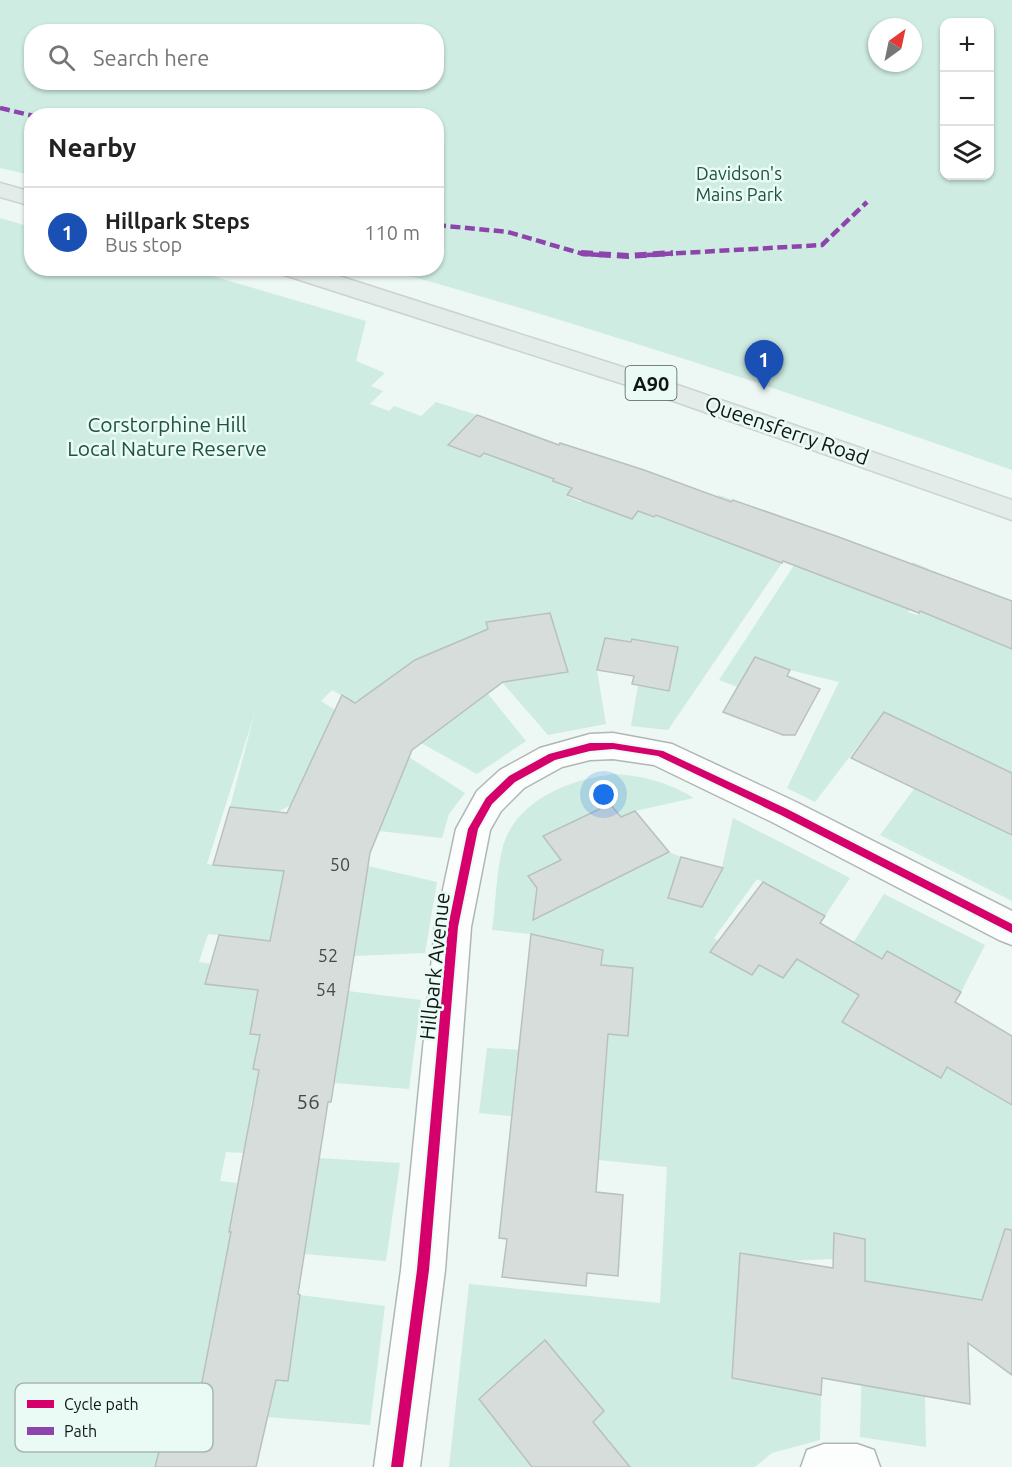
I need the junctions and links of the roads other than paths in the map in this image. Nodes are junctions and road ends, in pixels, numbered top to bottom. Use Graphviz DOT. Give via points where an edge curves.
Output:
graph roads {
  1 [pos="0,190"];
  2 [pos="24,197"];
  3 [pos="313,276"];
  4 [pos="1012,510"];
  5 [pos="1012,929"];
  6 [pos="397,1467"];
  7 [pos="824,1467"];
  8 [pos="857,1467"];
  1 -- 2 [label="main road"];
  3 -- 4 [label="main road, Queensferry Road / A90" via="683,394"];
  5 -- 6 [label="street, Hillpark Avenue" via="660,753 590,747 552,757 512,778 489,801 473,829 453,927 423,1270"];
  7 -- 8 [label="street"];
}
